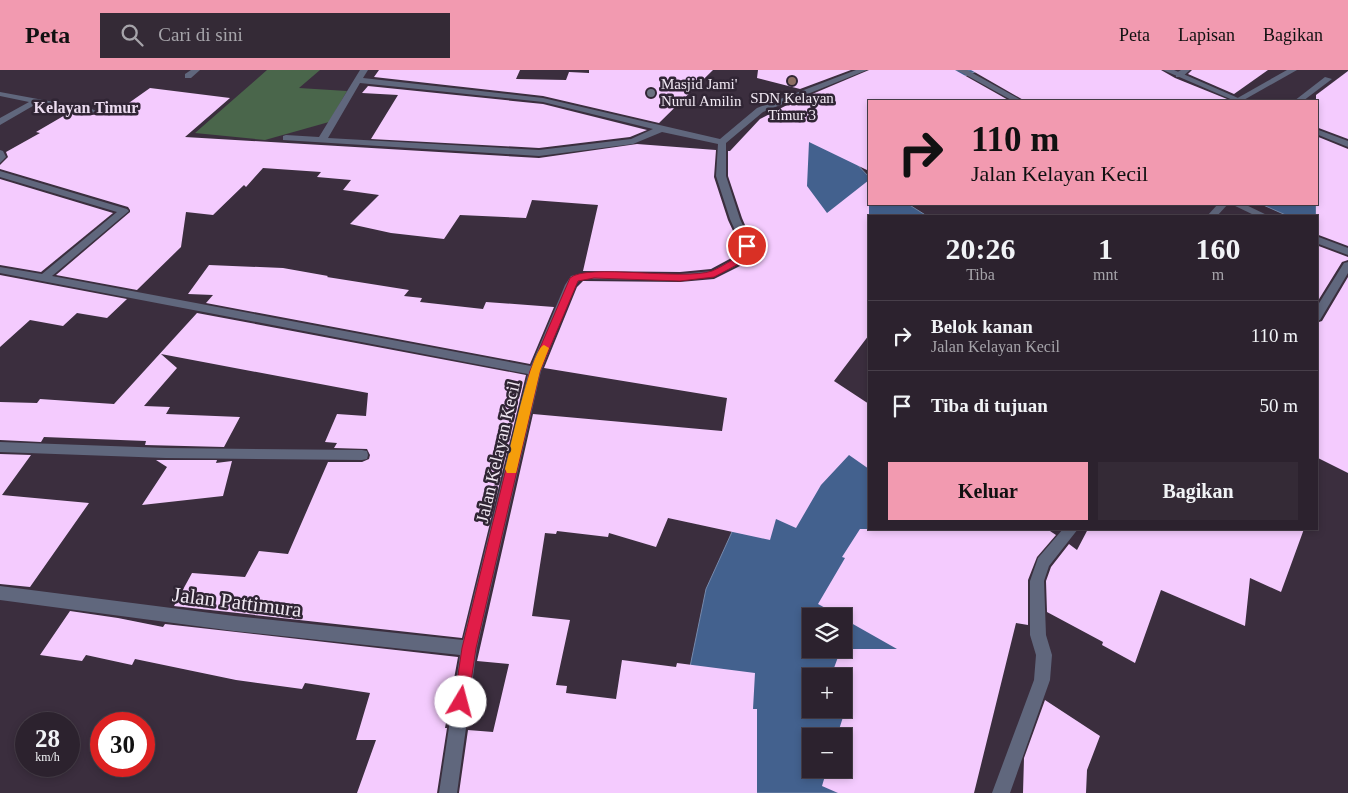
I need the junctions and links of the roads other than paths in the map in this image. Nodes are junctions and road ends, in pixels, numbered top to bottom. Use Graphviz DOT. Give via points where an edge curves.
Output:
graph roads {
  1 [pos="196,70"];
  2 [pos="364,70"];
  3 [pos="863,70"];
  4 [pos="962,70"];
  5 [pos="1167,70"];
  6 [pos="1293,70"];
  7 [pos="1183,72"];
  8 [pos="188,76"];
  9 [pos="1328,79"];
  10 [pos="359,80"];
  11 [pos="0,94"];
  12 [pos="1017,100"];
  13 [pos="1237,100"];
  14 [pos="1241,100"];
  15 [pos="1299,100"];
  16 [pos="36,101"];
  17 [pos="92,111"];
  18 [pos="0,122"];
  19 [pos="661,129"];
  20 [pos="1318,132"];
  21 [pos="286,138"];
  22 [pos="322,140"];
  23 [pos="722,142"];
  24 [pos="1348,144"];
  25 [pos="0,153"];
  26 [pos="0,160"];
  27 [pos="0,174"];
  28 [pos="1223,205"];
  29 [pos="1238,205"];
  30 [pos="1213,215"];
  31 [pos="1262,215"];
  32 [pos="1318,240"];
  33 [pos="1348,252"];
  34 [pos="1348,265"];
  35 [pos="0,270"];
  36 [pos="45,277"];
  37 [pos="1318,314"];
  38 [pos="535,371"];
  39 [pos="0,447"];
  40 [pos="362,455"];
  41 [pos="1069,530"];
  42 [pos="0,593"];
  43 [pos="469,648"];
  44 [pos="448,793"];
  45 [pos="1000,793"];
  1 -- 8 [label="street"];
  2 -- 10 [label="street"];
  3 -- 23 [label="street" via="760,110"];
  4 -- 12 [label="street"];
  5 -- 7 [label="street"];
  6 -- 14 [label="street"];
  7 -- 13 [label="street"];
  9 -- 15 [label="street"];
  10 -- 19 [label="street" via="543,100"];
  10 -- 22 [label="street"];
  11 -- 16 [label="street"];
  16 -- 17 [label="street"];
  16 -- 18 [label="street"];
  19 -- 22 [label="street" via="633,141 539,152"];
  19 -- 23 [label="street"];
  20 -- 24 [label="street"];
  21 -- 22 [label="street"];
  23 -- 38 [label="street, Jalan Kelayan Kecil" via="721,176 734,219 747,246 743,258 714,274 575,278"];
  25 -- 26 [label="street"];
  27 -- 36 [label="street" via="124,211"];
  28 -- 30 [label="street"];
  29 -- 31 [label="street"];
  32 -- 33 [label="street"];
  34 -- 37 [label="street"];
  35 -- 36 [label="street"];
  36 -- 38 [label="street"];
  38 -- 43 [label="street, Jalan Kelayan Kecil"];
  39 -- 40 [label="street"];
  41 -- 45 [label="street" via="1042,563 1037,581 1038,635 1044,655 1042,680"];
  42 -- 43 [label="street, Jalan Pattimura" via="179,617"];
  43 -- 44 [label="street, Jalan Kelayan Kecil"];
}
